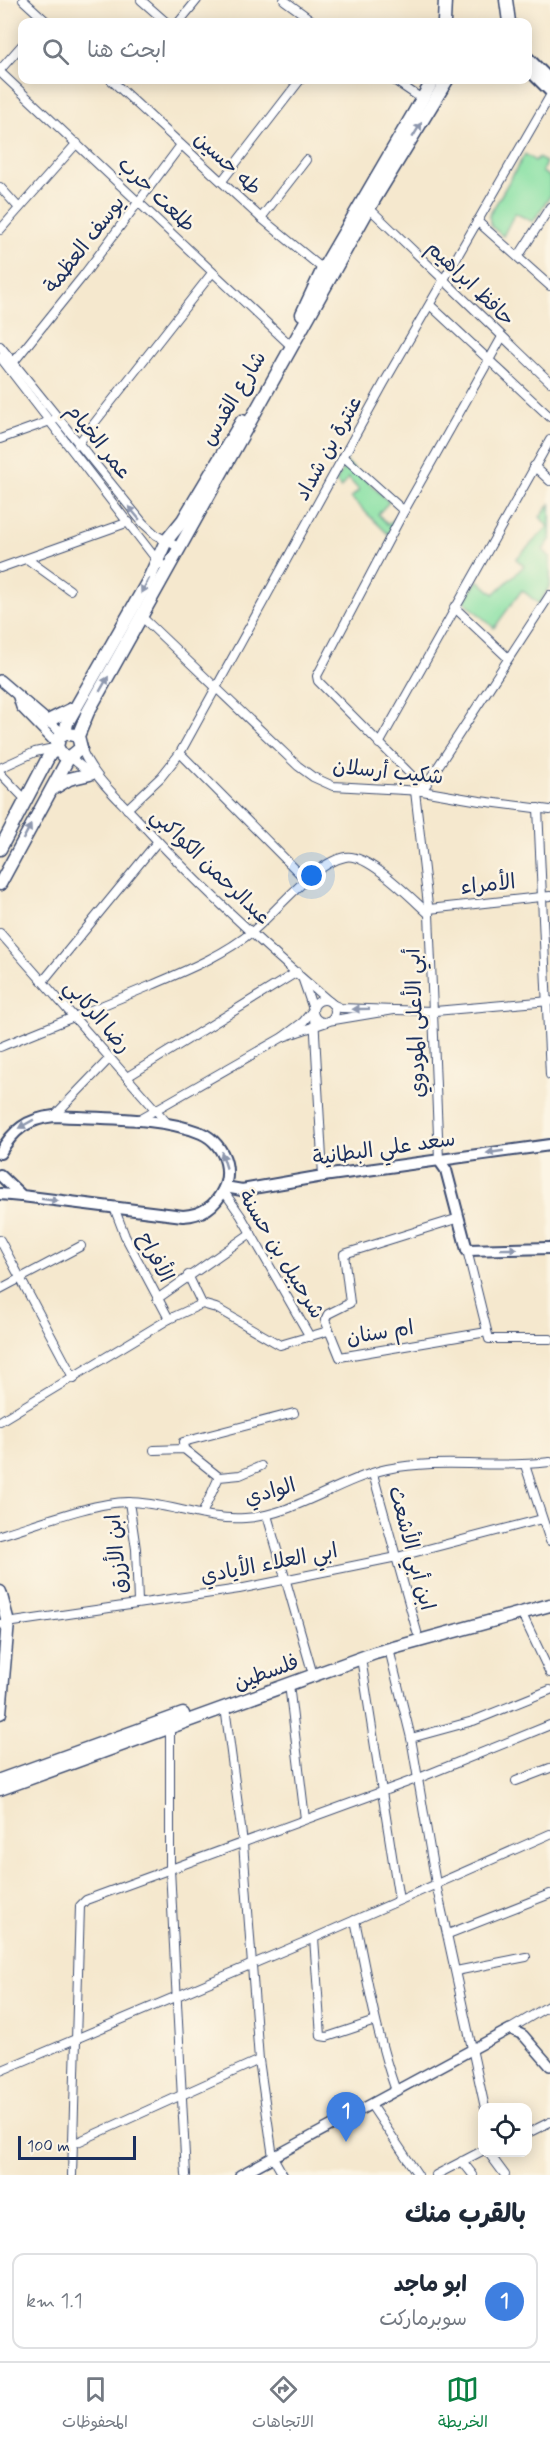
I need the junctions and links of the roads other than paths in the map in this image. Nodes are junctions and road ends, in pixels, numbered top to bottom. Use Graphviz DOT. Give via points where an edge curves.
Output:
graph roads {
  1 [pos="23,0"];
  2 [pos="141,0"];
  3 [pos="197,0"];
  4 [pos="284,0"];
  5 [pos="506,0"];
  6 [pos="42,18"];
  7 [pos="161,18"];
  8 [pos="181,18"];
  9 [pos="309,18"];
  10 [pos="508,18"];
  11 [pos="18,50"];
  12 [pos="532,61"];
  13 [pos="0,71"];
  14 [pos="532,73"];
  15 [pos="550,80"];
  16 [pos="117,84"];
  17 [pos="126,84"];
  18 [pos="297,84"];
  19 [pos="400,84"];
  20 [pos="431,84"];
  21 [pos="445,84"];
  22 [pos="123,88"];
  23 [pos="550,91"];
  24 [pos="550,96"];
  25 [pos="422,99"];
  26 [pos="77,143"];
  27 [pos="181,145"];
  28 [pos="306,160"];
  29 [pos="222,182"];
  30 [pos="0,187"];
  31 [pos="139,202"];
  32 [pos="550,207"];
  33 [pos="19,208"];
  34 [pos="369,208"];
  35 [pos="261,218"];
  36 [pos="477,221"];
  37 [pos="0,230"];
  38 [pos="518,258"];
  39 [pos="323,269"];
  40 [pos="212,273"];
  41 [pos="443,281"];
  42 [pos="550,286"];
  43 [pos="430,304"];
  44 [pos="502,337"];
  45 [pos="288,343"];
  46 [pos="0,346"];
  47 [pos="0,357"];
  48 [pos="489,360"];
  49 [pos="13,363"];
  50 [pos="550,382"];
  51 [pos="550,417"];
  52 [pos="54,420"];
  53 [pos="0,439"];
  54 [pos="550,440"];
  55 [pos="78,444"];
  56 [pos="344,457"];
  57 [pos="534,466"];
  58 [pos="550,481"];
  59 [pos="404,511"];
  60 [pos="129,522"];
  61 [pos="166,541"];
  62 [pos="180,548"];
  63 [pos="27,559"];
  64 [pos="156,559"];
  65 [pos="0,568"];
  66 [pos="168,570"];
  67 [pos="70,590"];
  68 [pos="549,601"];
  69 [pos="454,607"];
  70 [pos="142,617"];
  71 [pos="508,658"];
  72 [pos="0,680"];
  73 [pos="215,685"];
  74 [pos="18,697"];
  75 [pos="76,707"];
  76 [pos="46,722"];
  77 [pos="60,742"];
  78 [pos="80,742"];
  79 [pos="379,744"];
  80 [pos="180,753"];
  81 [pos="69,757"];
  82 [pos="0,768"];
  83 [pos="0,773"];
  84 [pos="93,776"];
  85 [pos="420,790"];
  86 [pos="51,791"];
  87 [pos="25,799"];
  88 [pos="538,808"];
  89 [pos="128,809"];
  90 [pos="550,810"];
  91 [pos="158,841"];
  92 [pos="0,849"];
  93 [pos="307,881"];
  94 [pos="0,884"];
  95 [pos="546,896"];
  96 [pos="429,911"];
  97 [pos="252,932"];
  98 [pos="0,933"];
  99 [pos="300,976"];
  100 [pos="44,980"];
  101 [pos="548,1001"];
  102 [pos="331,1003"];
  103 [pos="394,1010"];
  104 [pos="435,1011"];
  105 [pos="313,1012"];
  106 [pos="75,1018"];
  107 [pos="328,1021"];
  108 [pos="315,1025"];
  109 [pos="283,1036"];
  110 [pos="0,1047"];
  111 [pos="110,1058"];
  112 [pos="550,1075"];
  113 [pos="126,1077"];
  114 [pos="155,1109"];
  115 [pos="54,1116"];
  116 [pos="134,1121"];
  117 [pos="168,1124"];
  118 [pos="550,1145"];
  119 [pos="0,1153"];
  120 [pos="439,1160"];
  121 [pos="0,1175"];
  122 [pos="323,1176"];
  123 [pos="224,1189"];
  124 [pos="0,1194"];
  125 [pos="22,1196"];
  126 [pos="115,1210"];
  127 [pos="459,1218"];
  128 [pos="251,1233"];
  129 [pos="0,1240"];
  130 [pos="81,1246"];
  131 [pos="550,1248"];
  132 [pos="467,1250"];
  133 [pos="188,1275"];
  134 [pos="20,1277"];
  135 [pos="0,1289"];
  136 [pos="157,1299"];
  137 [pos="202,1304"];
  138 [pos="169,1319"];
  139 [pos="328,1331"];
  140 [pos="487,1332"];
  141 [pos="310,1337"];
  142 [pos="550,1339"];
  143 [pos="74,1379"];
  144 [pos="294,1413"];
  145 [pos="0,1421"];
  146 [pos="184,1449"];
  147 [pos="154,1450"];
  148 [pos="550,1462"];
  149 [pos="525,1465"];
  150 [pos="261,1466"];
  151 [pos="373,1474"];
  152 [pos="219,1477"];
  153 [pos="129,1502"];
  154 [pos="202,1514"];
  155 [pos="267,1515"];
  156 [pos="542,1519"];
  157 [pos="0,1535"];
  158 [pos="550,1541"];
  159 [pos="397,1557"];
  160 [pos="284,1580"];
  161 [pos="0,1592"];
  162 [pos="550,1598"];
  163 [pos="138,1602"];
  164 [pos="550,1605"];
  165 [pos="521,1612"];
  166 [pos="4,1623"];
  167 [pos="417,1632"];
  168 [pos="390,1648"];
  169 [pos="361,1658"];
  170 [pos="311,1668"];
  171 [pos="550,1673"];
  172 [pos="289,1684"];
  173 [pos="266,1688"];
  174 [pos="550,1690"];
  175 [pos="225,1707"];
  176 [pos="0,1713"];
  177 [pos="170,1724"];
  178 [pos="550,1725"];
  179 [pos="411,1738"];
  180 [pos="550,1768"];
  181 [pos="419,1778"];
  182 [pos="2,1781"];
  183 [pos="516,1781"];
  184 [pos="381,1791"];
  185 [pos="305,1819"];
  186 [pos="550,1834"];
  187 [pos="243,1843"];
  188 [pos="170,1869"];
  189 [pos="436,1884"];
  190 [pos="550,1894"];
  191 [pos="399,1900"];
  192 [pos="356,1920"];
  193 [pos="448,1934"];
  194 [pos="314,1938"];
  195 [pos="526,1957"];
  196 [pos="251,1963"];
  197 [pos="456,1971"];
  198 [pos="178,1994"];
  199 [pos="550,2005"];
  200 [pos="375,2021"];
  201 [pos="510,2029"];
  202 [pos="75,2041"];
  203 [pos="474,2047"];
  204 [pos="259,2060"];
  205 [pos="550,2066"];
  206 [pos="0,2071"];
  207 [pos="396,2091"];
  208 [pos="181,2096"];
  209 [pos="485,2103"];
  210 [pos="371,2105"];
  211 [pos="550,2122"];
  212 [pos="532,2131"];
  213 [pos="71,2145"];
  214 [pos="478,2153"];
  215 [pos="273,2157"];
  216 [pos="492,2157"];
  217 [pos="462,2161"];
  218 [pos="72,2175"];
  219 [pos="186,2175"];
  220 [pos="240,2175"];
  221 [pos="283,2175"];
  222 [pos="418,2175"];
  223 [pos="436,2175"];
  224 [pos="472,2175"];
  225 [pos="505,2175"];
  1 -- 6 [label="street"];
  2 -- 7 [label="street"];
  3 -- 8 [label="street"];
  4 -- 9 [label="street"];
  5 -- 10 [label="main road"];
  11 -- 13 [label="street"];
  12 -- 15 [label="main road"];
  13 -- 26 [label="street, طلعت حرب"];
  14 -- 23 [label="main road"];
  16 -- 22 [label="street, طه حسين"];
  17 -- 22 [label="street"];
  18 -- 29 [label="street"];
  19 -- 25 [label="street"];
  20 -- 25 [label="main road, شارع القدس"];
  34 -- 21 [label="main road, one-way"];
  22 -- 27 [label="street, طه حسين"];
  24 -- 36 [label="street, عنترة بن شداد"];
  25 -- 39 [label="main road, شارع القدس"];
  26 -- 31 [label="street, طلعت حرب"];
  26 -- 33 [label="street"];
  27 -- 29 [label="street, طه حسين"];
  27 -- 31 [label="street, يوسف العظمة"];
  28 -- 35 [label="street"];
  29 -- 35 [label="street, طه حسين"];
  30 -- 33 [label="street"];
  31 -- 40 [label="street, طلعت حرب"];
  31 -- 49 [label="street, يوسف العظمة"];
  32 -- 38 [label="street"];
  33 -- 37 [label="street"];
  34 -- 41 [label="street, حافظ ابراهيم"];
  34 -- 62 [label="main road"];
  35 -- 39 [label="street, طه حسين"];
  36 -- 38 [label="street"];
  36 -- 41 [label="street, عنترة بن شداد"];
  38 -- 42 [label="street"];
  39 -- 45 [label="main road, شارع القدس"];
  40 -- 45 [label="street, طلعت حرب"];
  40 -- 55 [label="street"];
  41 -- 43 [label="street, عنترة بن شداد"];
  41 -- 44 [label="street, حافظ ابراهيم"];
  43 -- 48 [label="street"];
  43 -- 56 [label="street, عنترة بن شداد"];
  44 -- 48 [label="street"];
  44 -- 50 [label="street, حافظ ابراهيم"];
  45 -- 61 [label="main road, شارع القدس" via="183,520"];
  46 -- 49 [label="street, عمر الخيام"];
  47 -- 52 [label="street, عمر الخيام"];
  48 -- 51 [label="street"];
  48 -- 59 [label="street"];
  49 -- 52 [label="street, عمر الخيام"];
  52 -- 53 [label="street"];
  52 -- 55 [label="street, عمر الخيام"];
  52 -- 60 [label="street, عمر الخيام"];
  54 -- 57 [label="street"];
  61 -- 55 [label="street, عمر الخيام, one-way" via="143,522"];
  56 -- 59 [label="street"];
  56 -- 73 [label="street, عنترة بن شداد"];
  57 -- 58 [label="street"];
  57 -- 69 [label="street"];
  59 -- 79 [label="street" via="316,676"];
  60 -- 63 [label="street"];
  60 -- 64 [label="street, عمر الخيام"];
  61 -- 62 [label="street, عمر الخيام"];
  61 -- 64 [label="main road, شارع القدس"];
  62 -- 66 [label="main road"];
  63 -- 65 [label="street"];
  63 -- 67 [label="street"];
  64 -- 66 [label="street, عمر الخيام"];
  64 -- 75 [label="main road, شارع القدس, one-way" via="148,581"];
  66 -- 70 [label="main road"];
  68 -- 71 [label="street"];
  69 -- 71 [label="street"];
  69 -- 79 [label="street"];
  70 -- 73 [label="street, شكيب أرسلان"];
  78 -- 70 [label="main road, one-way" via="88,712"];
  71 -- 85 [label="street"];
  72 -- 74 [label="street"];
  73 -- 80 [label="street, عنترة بن شداد"];
  73 -- 85 [label="street, شكيب أرسلان" via="313,777 333,786"];
  74 -- 76 [label="street"];
  74 -- 77 [label="street" via="21,707"];
  75 -- 76 [label="main road"];
  75 -- 77 [label="main road, شارع القدس"];
  76 -- 77 [label="street"];
  77 -- 78 [label="main road"];
  77 -- 81 [label="main road"];
  77 -- 82 [label="street"];
  77 -- 87 [label="main road, شارع القدس"];
  78 -- 81 [label="main road" via="75,756"];
  78 -- 84 [label="street"];
  79 -- 85 [label="street"];
  80 -- 89 [label="street, عنترة بن شداد"];
  80 -- 93 [label="street"];
  81 -- 84 [label="street"];
  81 -- 86 [label="main road"];
  83 -- 87 [label="street"];
  84 -- 86 [label="main road" via="69,779"];
  84 -- 89 [label="street, عبدالرحمن الكواكبي"];
  85 -- 88 [label="street, شكيب أرسلان"];
  85 -- 96 [label="street, أبي الأعلى المودوي"];
  94 -- 86 [label="main road, one-way"];
  87 -- 92 [label="main road, شارع القدس"];
  88 -- 90 [label="street, شكيب أرسلان"];
  88 -- 95 [label="street"];
  89 -- 91 [label="street, عبدالرحمن الكواكبي"];
  91 -- 97 [label="street, عبدالرحمن الكواكبي"];
  91 -- 100 [label="street"];
  93 -- 96 [label="street" via="344,857 358,856"];
  93 -- 97 [label="street"];
  95 -- 96 [label="street, الأمراء"];
  95 -- 101 [label="street"];
  96 -- 104 [label="street, أبي الأعلى المودوي"];
  97 -- 99 [label="street, عبدالرحمن الكواكبي"];
  97 -- 106 [label="street" via="215,957"];
  98 -- 100 [label="street, رضا الركابي"];
  99 -- 102 [label="street, عبدالرحمن الكواكبي"];
  99 -- 105 [label="street"];
  99 -- 113 [label="street"];
  100 -- 106 [label="street, رضا الركابي"];
  101 -- 104 [label="street"];
  101 -- 112 [label="street"];
  103 -- 102 [label="street, one-way" via="341,1008"];
  102 -- 105 [label="street" via="319,1001"];
  102 -- 107 [label="street" via="334,1013"];
  103 -- 104 [label="street"];
  103 -- 107 [label="street"];
  104 -- 120 [label="street, أبي الأعلى المودوي"];
  105 -- 107 [label="street" via="319,1021"];
  105 -- 108 [label="street"];
  105 -- 109 [label="street"];
  106 -- 110 [label="street"];
  106 -- 111 [label="street, رضا الركابي"];
  107 -- 108 [label="street"];
  108 -- 109 [label="street"];
  108 -- 122 [label="street"];
  109 -- 114 [label="street"];
  111 -- 113 [label="street, رضا الركابي"];
  111 -- 115 [label="street"];
  113 -- 114 [label="street, رضا الركابي"];
  114 -- 116 [label="street"];
  114 -- 117 [label="street, رضا الركابي"];
  115 -- 116 [label="main road"];
  115 -- 119 [label="main road, one-way" via="27,1122 16,1130"];
  116 -- 117 [label="main road"];
  123 -- 117 [label="main road, one-way" via="227,1172 220,1148 201,1133"];
  118 -- 120 [label="main road, سعد علي البطانية, one-way"];
  120 -- 122 [label="main road, سعد علي البطانية"];
  120 -- 127 [label="main road, أبي الأعلى المودوي" via="446,1170"];
  121 -- 125 [label="main road"];
  122 -- 123 [label="main road, سعد علي البطانية" via="242,1190"];
  123 -- 126 [label="main road" via="213,1205 192,1215"];
  123 -- 128 [label="street, شرحبيل بن حسنة"];
  124 -- 125 [label="main road"];
  125 -- 126 [label="main road, one-way"];
  126 -- 136 [label="street, الأفراح"];
  127 -- 132 [label="main road, أبي الأعلى المودوي"];
  127 -- 139 [label="street, ام سنان" via="344,1254 350,1303 325,1317"];
  128 -- 133 [label="street"];
  128 -- 141 [label="street, شرحبيل بن حسنة"];
  129 -- 134 [label="street"];
  130 -- 134 [label="street"];
  132 -- 131 [label="main road, one-way"];
  132 -- 140 [label="street"];
  133 -- 136 [label="street"];
  133 -- 137 [label="street"];
  134 -- 135 [label="street"];
  134 -- 143 [label="street"];
  136 -- 138 [label="street, الأفراح"];
  137 -- 138 [label="street"];
  137 -- 141 [label="street" via="280,1345"];
  138 -- 143 [label="street"];
  139 -- 140 [label="street, ام سنان" via="336,1354 343,1357"];
  139 -- 141 [label="street"];
  140 -- 142 [label="street" via="489,1339 495,1341"];
  143 -- 145 [label="street"];
  144 -- 146 [label="street" via="183,1442"];
  146 -- 147 [label="street"];
  146 -- 152 [label="street"];
  148 -- 149 [label="street, الوادي"];
  149 -- 151 [label="street, الوادي" via="449,1463"];
  149 -- 156 [label="street"];
  150 -- 152 [label="street"];
  151 -- 155 [label="street, الوادي"];
  151 -- 159 [label="street, ابن أبي الأشعث"];
  152 -- 154 [label="street"];
  153 -- 154 [label="street, الوادي"];
  153 -- 157 [label="street, الوادي" via="107,1504"];
  153 -- 163 [label="street, ابن الأزرق"];
  154 -- 155 [label="street, الوادي" via="244,1518"];
  155 -- 160 [label="street"];
  156 -- 158 [label="street"];
  156 -- 159 [label="street, ابي العلاء الأيادي"];
  159 -- 160 [label="street, ابي العلاء الأيادي"];
  159 -- 167 [label="street, ابن أبي الأشعث"];
  160 -- 163 [label="street, ابي العلاء الأيادي"];
  160 -- 170 [label="street"];
  161 -- 166 [label="main road"];
  162 -- 167 [label="main road, فلسطين"];
  163 -- 166 [label="street, ابي العلاء الأيادي"];
  164 -- 165 [label="main road, فلسطين"];
  165 -- 168 [label="main road, فلسطين"];
  165 -- 171 [label="street"];
  166 -- 176 [label="main road"];
  167 -- 170 [label="main road, فلسطين"];
  168 -- 169 [label="main road, فلسطين"];
  168 -- 179 [label="street"];
  169 -- 172 [label="main road, فلسطين"];
  169 -- 184 [label="street"];
  170 -- 173 [label="main road, فلسطين"];
  172 -- 173 [label="main road, فلسطين"];
  172 -- 185 [label="street"];
  173 -- 175 [label="main road, فلسطين"];
  173 -- 177 [label="main road, فلسطين"];
  174 -- 179 [label="street" via="473,1721"];
  175 -- 177 [label="main road, فلسطين"];
  175 -- 187 [label="street"];
  177 -- 182 [label="main road, فلسطين"];
  177 -- 188 [label="street"];
  178 -- 181 [label="street"];
  179 -- 181 [label="street"];
  180 -- 183 [label="street"];
  181 -- 184 [label="street"];
  181 -- 189 [label="street"];
  184 -- 185 [label="street"];
  184 -- 191 [label="street"];
  185 -- 187 [label="street"];
  186 -- 189 [label="street"];
  187 -- 188 [label="street"];
  187 -- 196 [label="street"];
  188 -- 198 [label="street"];
  188 -- 202 [label="street" via="93,1895 80,1906"];
  189 -- 191 [label="street"];
  189 -- 193 [label="street"];
  190 -- 193 [label="street"];
  191 -- 192 [label="street"];
  192 -- 194 [label="street"];
  192 -- 200 [label="street"];
  193 -- 197 [label="street"];
  194 -- 196 [label="street"];
  194 -- 200 [label="street" via="320,2034 327,2037"];
  195 -- 197 [label="street"];
  196 -- 198 [label="street"];
  196 -- 204 [label="street"];
  197 -- 203 [label="street"];
  198 -- 202 [label="street"];
  198 -- 208 [label="street"];
  199 -- 201 [label="street"];
  200 -- 207 [label="street"];
  201 -- 203 [label="street"];
  201 -- 205 [label="street" via="523,2035"];
  202 -- 206 [label="street"];
  202 -- 213 [label="street"];
  203 -- 207 [label="street"];
  203 -- 209 [label="street"];
  204 -- 208 [label="street"];
  204 -- 215 [label="street"];
  207 -- 210 [label="street"];
  208 -- 213 [label="street"];
  208 -- 219 [label="street"];
  210 -- 215 [label="street"];
  210 -- 222 [label="street"];
  211 -- 212 [label="street"];
  213 -- 218 [label="street"];
  214 -- 217 [label="street"];
  215 -- 220 [label="street"];
  215 -- 221 [label="street"];
  216 -- 225 [label="street"];
  217 -- 223 [label="street"];
  217 -- 224 [label="street"];
}
